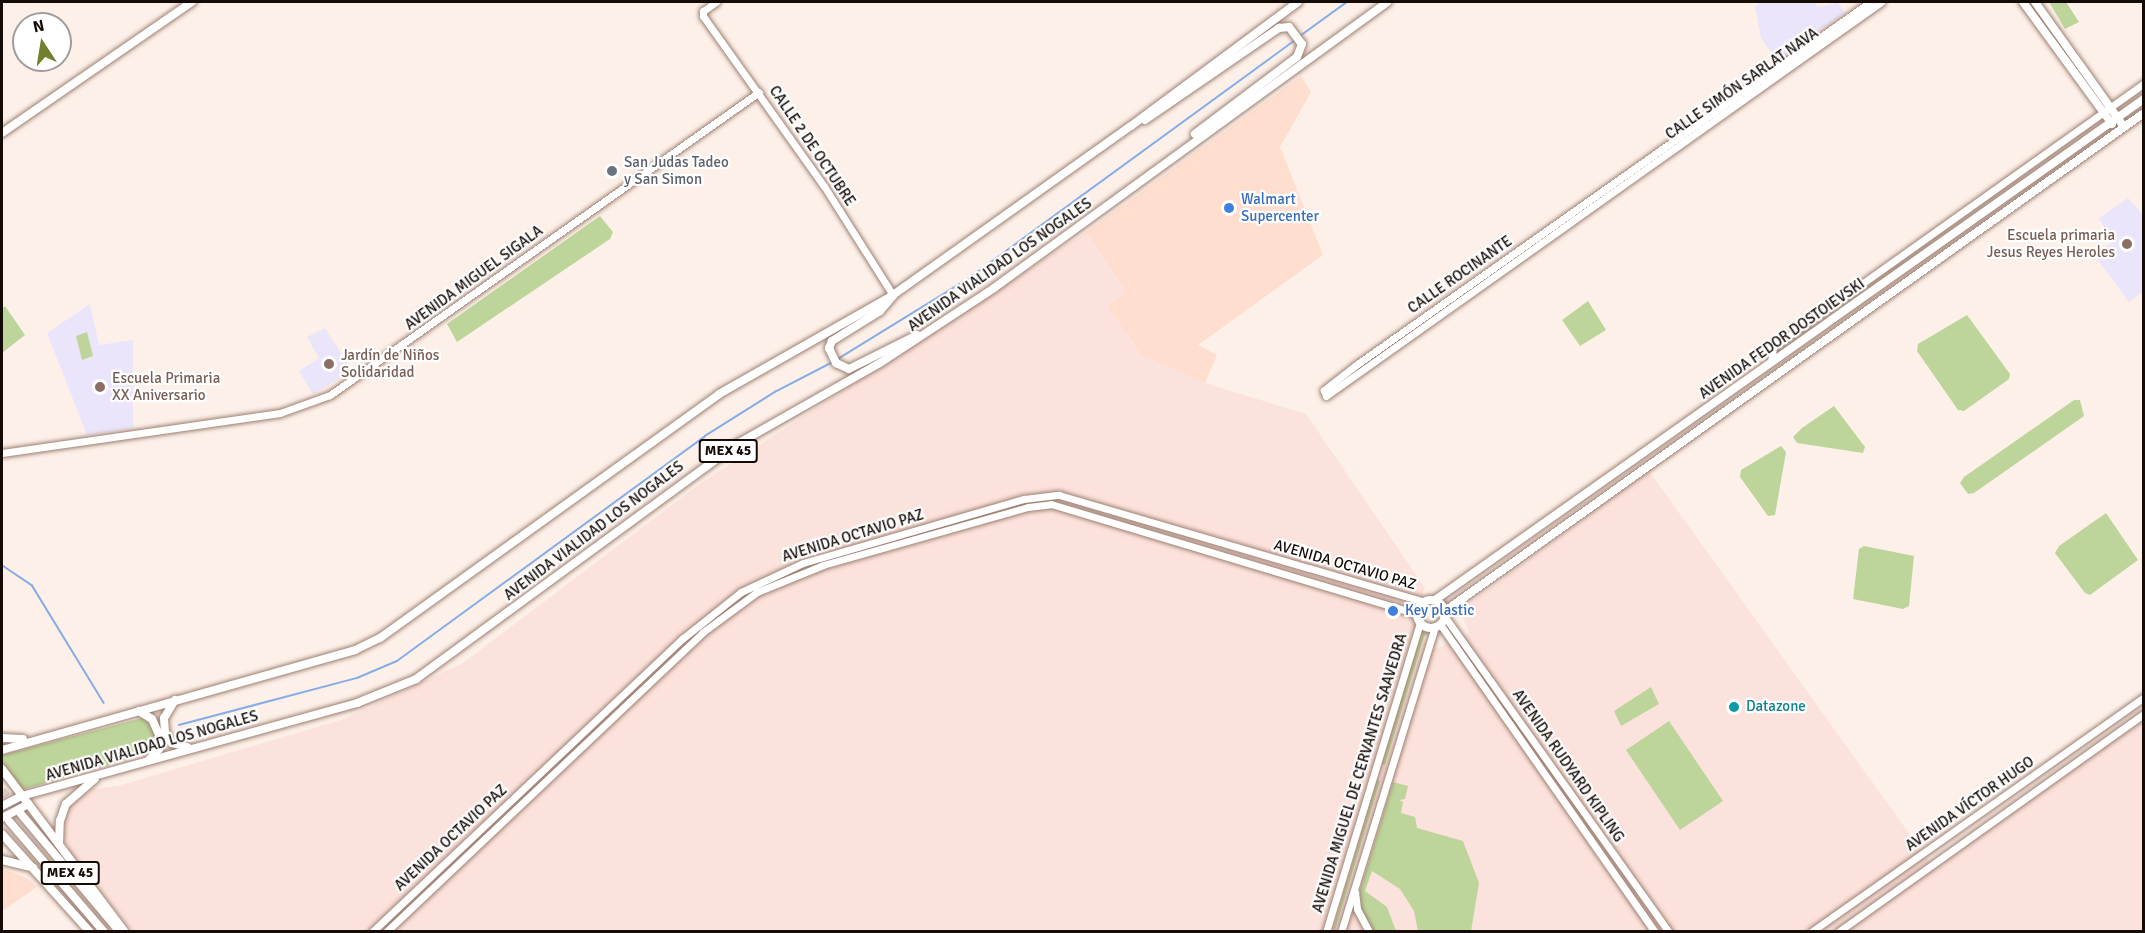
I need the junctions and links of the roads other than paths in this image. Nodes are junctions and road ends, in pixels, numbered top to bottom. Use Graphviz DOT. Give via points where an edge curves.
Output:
graph roads {
  1 [pos="192,2"];
  2 [pos="716,2"];
  3 [pos="1298,2"];
  4 [pos="1387,2"];
  5 [pos="1870,2"];
  6 [pos="1881,2"];
  7 [pos="2023,2"];
  8 [pos="2035,2"];
  9 [pos="2144,83"];
  10 [pos="759,92"];
  11 [pos="2144,99"];
  12 [pos="2109,107"];
  13 [pos="2102,113"];
  14 [pos="2144,114"];
  15 [pos="2113,120"];
  16 [pos="1131,126"];
  17 [pos="2121,130"];
  18 [pos="2,133"];
  19 [pos="1167,162"];
  20 [pos="1616,186"];
  21 [pos="893,295"];
  22 [pos="932,331"];
  23 [pos="1772,362"];
  24 [pos="1325,394"];
  25 [pos="2,453"];
  26 [pos="1435,600"];
  27 [pos="1424,602"];
  28 [pos="1419,618"];
  29 [pos="1441,620"];
  30 [pos="2144,697"];
  31 [pos="176,700"];
  32 [pos="139,711"];
  33 [pos="2144,714"];
  34 [pos="45,737"];
  35 [pos="2,738"];
  36 [pos="196,747"];
  37 [pos="2,750"];
  38 [pos="148,761"];
  39 [pos="2,769"];
  40 [pos="102,774"];
  41 [pos="22,796"];
  42 [pos="28,804"];
  43 [pos="2,806"];
  44 [pos="21,814"];
  45 [pos="5,819"];
  46 [pos="2,834"];
  47 [pos="59,844"];
  48 [pos="2,860"];
  49 [pos="33,868"];
  50 [pos="1354,891"];
  51 [pos="1849,905"];
  52 [pos="1858,917"];
  53 [pos="1328,930"];
  54 [pos="90,932"];
  55 [pos="104,932"];
  56 [pos="120,932"];
  57 [pos="125,932"];
  58 [pos="372,932"];
  59 [pos="386,932"];
  60 [pos="1341,932"];
  61 [pos="1369,932"];
  62 [pos="1655,932"];
  63 [pos="1669,932"];
  64 [pos="1811,932"];
  65 [pos="1838,932"];
  1 -- 18 [label="main road"];
  2 -- 10 [label="street, CALLE 2 DE OCTUBRE" via="703,11 703,16"];
  3 -- 16 [label="main road"];
  4 -- 19 [label="main road, AVENIDA VIALIDAD LOS NOGALES / MEX 45"];
  5 -- 20 [label="street, CALLE SIMÓN SARLAT NAVA"];
  6 -- 20 [label="street, CALLE SIMÓN SARLAT NAVA"];
  7 -- 13 [label="main road"];
  8 -- 12 [label="main road"];
  9 -- 12 [label="street"];
  10 -- 21 [label="street, CALLE 2 DE OCTUBRE"];
  10 -- 25 [label="street, AVENIDA MIGUEL SIGALA" via="330,395 280,413"];
  11 -- 15 [label="main road, AVENIDA FEDOR DOSTOIEVSKI"];
  12 -- 13 [label="street"];
  12 -- 15 [label="main road"];
  13 -- 15 [label="main road"];
  13 -- 23 [label="street" via="1773,347"];
  14 -- 17 [label="main road, AVENIDA FEDOR DOSTOIEVSKI"];
  15 -- 17 [label="main road"];
  15 -- 23 [label="main road, AVENIDA FEDOR DOSTOIEVSKI"];
  16 -- 19 [label="main road" via="1170,106 1279,28 1289,27 1302,44 1297,57 1203,129"];
  16 -- 21 [label="main road"];
  17 -- 29 [label="main road, AVENIDA FEDOR DOSTOIEVSKI"];
  19 -- 22 [label="main road, AVENIDA VIALIDAD LOS NOGALES / MEX 45"];
  20 -- 24 [label="street, CALLE ROCINANTE"];
  21 -- 22 [label="main road" via="880,311 835,338 829,348 838,367 849,369 896,344"];
  21 -- 31 [label="main road" via="719,394 380,638 355,650"];
  22 -- 36 [label="main road, AVENIDA VIALIDAD LOS NOGALES / MEX 45" via="739,443 416,679 357,703"];
  23 -- 26 [label="main road, AVENIDA FEDOR DOSTOIEVSKI"];
  26 -- 27 [label="main road"];
  26 -- 29 [label="main road"];
  27 -- 28 [label="main road"];
  27 -- 58 [label="street, AVENIDA OCTAVIO PAZ" via="1059,495 1024,499 803,563 741,592 682,639"];
  28 -- 29 [label="main road"];
  28 -- 53 [label="street, AVENIDA MIGUEL DE CERVANTES SAAVEDRA"];
  28 -- 59 [label="street, AVENIDA OCTAVIO PAZ" via="1364,595 1051,504 1028,507 823,565 757,592 703,632"];
  29 -- 50 [label="street, AVENIDA MIGUEL DE CERVANTES SAAVEDRA"];
  29 -- 62 [label="street, AVENIDA RUDYARD KIPLING"];
  29 -- 63 [label="street, AVENIDA RUDYARD KIPLING"];
  30 -- 51 [label="street, AVENIDA VÍCTOR HUGO"];
  31 -- 32 [label="main road"];
  31 -- 36 [label="main road" via="164,718 167,737 178,747"];
  32 -- 34 [label="main road"];
  32 -- 38 [label="main road" via="152,719 159,735 159,749"];
  33 -- 52 [label="street, AVENIDA VÍCTOR HUGO"];
  34 -- 35 [label="main road"];
  34 -- 37 [label="main road"];
  36 -- 38 [label="main road, AVENIDA VIALIDAD LOS NOGALES / MEX 45"];
  38 -- 40 [label="main road, AVENIDA VIALIDAD LOS NOGALES / MEX 45"];
  39 -- 41 [label="main road"];
  40 -- 41 [label="main road, AVENIDA VIALIDAD LOS NOGALES / MEX 45"];
  40 -- 47 [label="main road" via="66,804"];
  41 -- 42 [label="main road"];
  41 -- 43 [label="main road, AVENIDA VIALIDAD LOS NOGALES / MEX 45"];
  42 -- 45 [label="main road"];
  42 -- 47 [label="main road"];
  44 -- 56 [label="main road, MEX 45"];
  45 -- 55 [label="main road, MEX 45"];
  46 -- 49 [label="main road"];
  47 -- 57 [label="main road"];
  48 -- 49 [label="main road"];
  49 -- 54 [label="main road"];
  50 -- 60 [label="street, AVENIDA MIGUEL DE CERVANTES SAAVEDRA"];
  50 -- 61 [label="street" via="1357,909"];
  51 -- 52 [label="street"];
  51 -- 64 [label="street, AVENIDA VÍCTOR HUGO"];
  52 -- 65 [label="street, AVENIDA VÍCTOR HUGO"];
}
